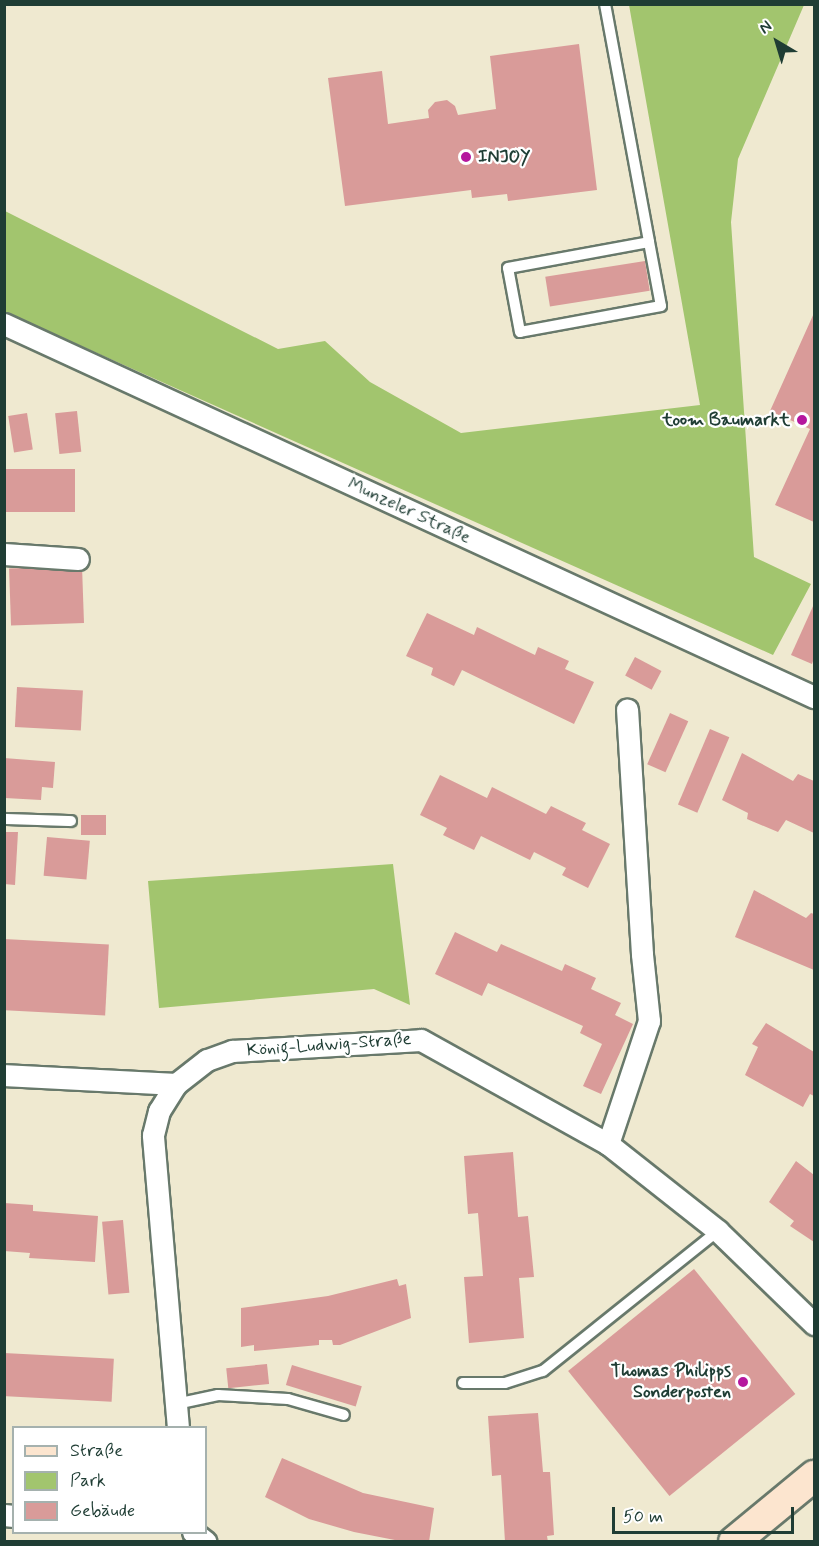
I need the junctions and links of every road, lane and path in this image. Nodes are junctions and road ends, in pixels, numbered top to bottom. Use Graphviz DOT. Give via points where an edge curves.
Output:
graph roads {
  1 [pos="605,4"];
  2 [pos="649,242"];
  3 [pos="4,324"];
  4 [pos="4,554"];
  5 [pos="78,559"];
  6 [pos="814,697"];
  7 [pos="627,709"];
  8 [pos="4,819"];
  9 [pos="71,821"];
  10 [pos="4,1075"];
  11 [pos="176,1084"];
  12 [pos="608,1144"];
  13 [pos="718,1231"];
  14 [pos="814,1324"];
  15 [pos="463,1383"];
  16 [pos="176,1404"];
  17 [pos="344,1415"];
  18 [pos="178,1426"];
  19 [pos="814,1476"];
  20 [pos="734,1542"];
  1 -- 2 [label="lane"];
  2 -- 2 [label="lane" via="661,306 520,332 508,268"];
  3 -- 6 [label="street, Munzeler Straße"];
  4 -- 5 [label="street"];
  7 -- 12 [label="street" via="649,1021"];
  8 -- 9 [label="lane"];
  10 -- 11 [label="street"];
  11 -- 12 [label="street, König-Ludwig-Straße" via="207,1060 232,1051 421,1040"];
  11 -- 16 [label="street, König-Ludwig-Straße" via="159,1111 153,1135"];
  12 -- 13 [label="street, König-Ludwig-Straße"];
  13 -- 14 [label="street, König-Ludwig-Straße"];
  13 -- 15 [label="lane" via="543,1371 505,1383"];
  16 -- 17 [label="lane" via="218,1395 288,1399"];
  16 -- 18 [label="street, König-Ludwig-Straße"];
  19 -- 20 [label="main road"];
}
